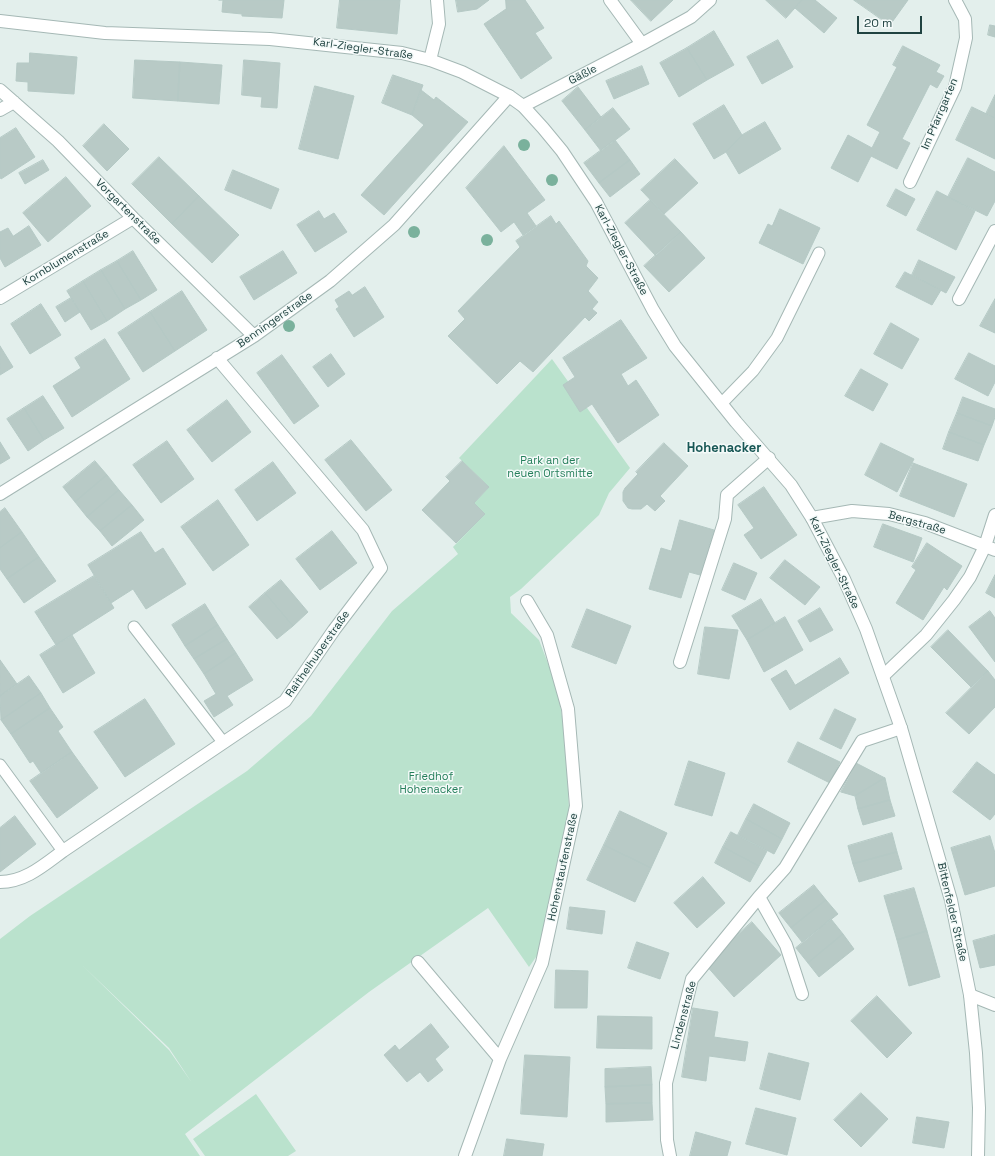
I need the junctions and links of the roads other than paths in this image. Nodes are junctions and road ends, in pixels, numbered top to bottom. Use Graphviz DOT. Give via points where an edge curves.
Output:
graph roads {
  1 [pos="437,0"];
  2 [pos="610,0"];
  3 [pos="710,0"];
  4 [pos="955,0"];
  5 [pos="0,21"];
  6 [pos="642,44"];
  7 [pos="430,60"];
  8 [pos="0,90"];
  9 [pos="510,96"];
  10 [pos="14,102"];
  11 [pos="524,106"];
  12 [pos="0,110"];
  13 [pos="910,182"];
  14 [pos="133,218"];
  15 [pos="995,231"];
  16 [pos="819,253"];
  17 [pos="0,298"];
  18 [pos="959,299"];
  19 [pos="254,336"];
  20 [pos="217,358"];
  21 [pos="721,404"];
  22 [pos="769,458"];
  23 [pos="0,494"];
  24 [pos="995,515"];
  25 [pos="812,518"];
  26 [pos="990,548"];
  27 [pos="527,601"];
  28 [pos="134,627"];
  29 [pos="680,662"];
  30 [pos="884,676"];
  31 [pos="901,728"];
  32 [pos="223,742"];
  33 [pos="0,765"];
  34 [pos="63,851"];
  35 [pos="0,882"];
  36 [pos="759,896"];
  37 [pos="418,962"];
  38 [pos="802,994"];
  39 [pos="970,995"];
  40 [pos="995,1005"];
  41 [pos="500,1059"];
  42 [pos="464,1156"];
  43 [pos="670,1156"];
  44 [pos="978,1156"];
  1 -- 7 [label="street" via="439,24"];
  2 -- 6 [label="street"];
  3 -- 6 [label="street, Gäßle" via="691,17"];
  4 -- 13 [label="street, Im Pfarrgarten" via="965,19 966,38 955,87"];
  5 -- 7 [label="street, Karl-Ziegler-Straße" via="104,33 284,40 402,53"];
  6 -- 11 [label="street, Gäßle"];
  7 -- 9 [label="street, Karl-Ziegler-Straße" via="462,72"];
  8 -- 10 [label="street, Vorgartenstraße"];
  9 -- 11 [label="street, Karl-Ziegler-Straße"];
  9 -- 19 [label="street, Benningerstraße" via="394,225 330,281"];
  10 -- 12 [label="street"];
  10 -- 14 [label="street, Vorgartenstraße" via="58,141"];
  11 -- 21 [label="street, Karl-Ziegler-Straße" via="562,151 596,202 653,310 676,346"];
  14 -- 17 [label="street, Kornblumenstraße"];
  14 -- 19 [label="street, Vorgartenstraße"];
  15 -- 18 [label="street"];
  16 -- 21 [label="lane" via="777,338 753,371"];
  19 -- 20 [label="street, Benningerstraße"];
  20 -- 23 [label="street, Benningerstraße"];
  20 -- 32 [label="street, Raithelhuberstraße" via="363,530 381,568 285,701"];
  21 -- 22 [label="street, Karl-Ziegler-Straße"];
  22 -- 25 [label="street, Karl-Ziegler-Straße"];
  22 -- 29 [label="street" via="727,495 725,519"];
  24 -- 26 [label="street"];
  25 -- 26 [label="street, Bergstraße" via="852,511 889,514 925,523"];
  25 -- 30 [label="street, Karl-Ziegler-Straße" via="844,579"];
  26 -- 30 [label="street" via="926,635"];
  27 -- 41 [label="street, Hohenstaufenstraße" via="547,635 568,709 576,806 542,963"];
  28 -- 32 [label="lane"];
  30 -- 31 [label="street, Bittenfelder Straße"];
  31 -- 36 [label="street, Lindenstraße" via="862,741 786,868"];
  31 -- 39 [label="street, Bittenfelder Straße" via="951,900"];
  32 -- 34 [label="street, Raithelhuberstraße"];
  33 -- 34 [label="lane"];
  34 -- 35 [label="street, Raithelhuberstraße" via="33,873 9,882"];
  36 -- 38 [label="street" via="786,945"];
  36 -- 43 [label="street, Lindenstraße" via="692,979 666,1083 667,1140"];
  37 -- 41 [label="street"];
  39 -- 40 [label="street"];
  39 -- 44 [label="street, Bittenfelder Straße" via="979,1108"];
  41 -- 42 [label="street, Hohenstaufenstraße"];
}
